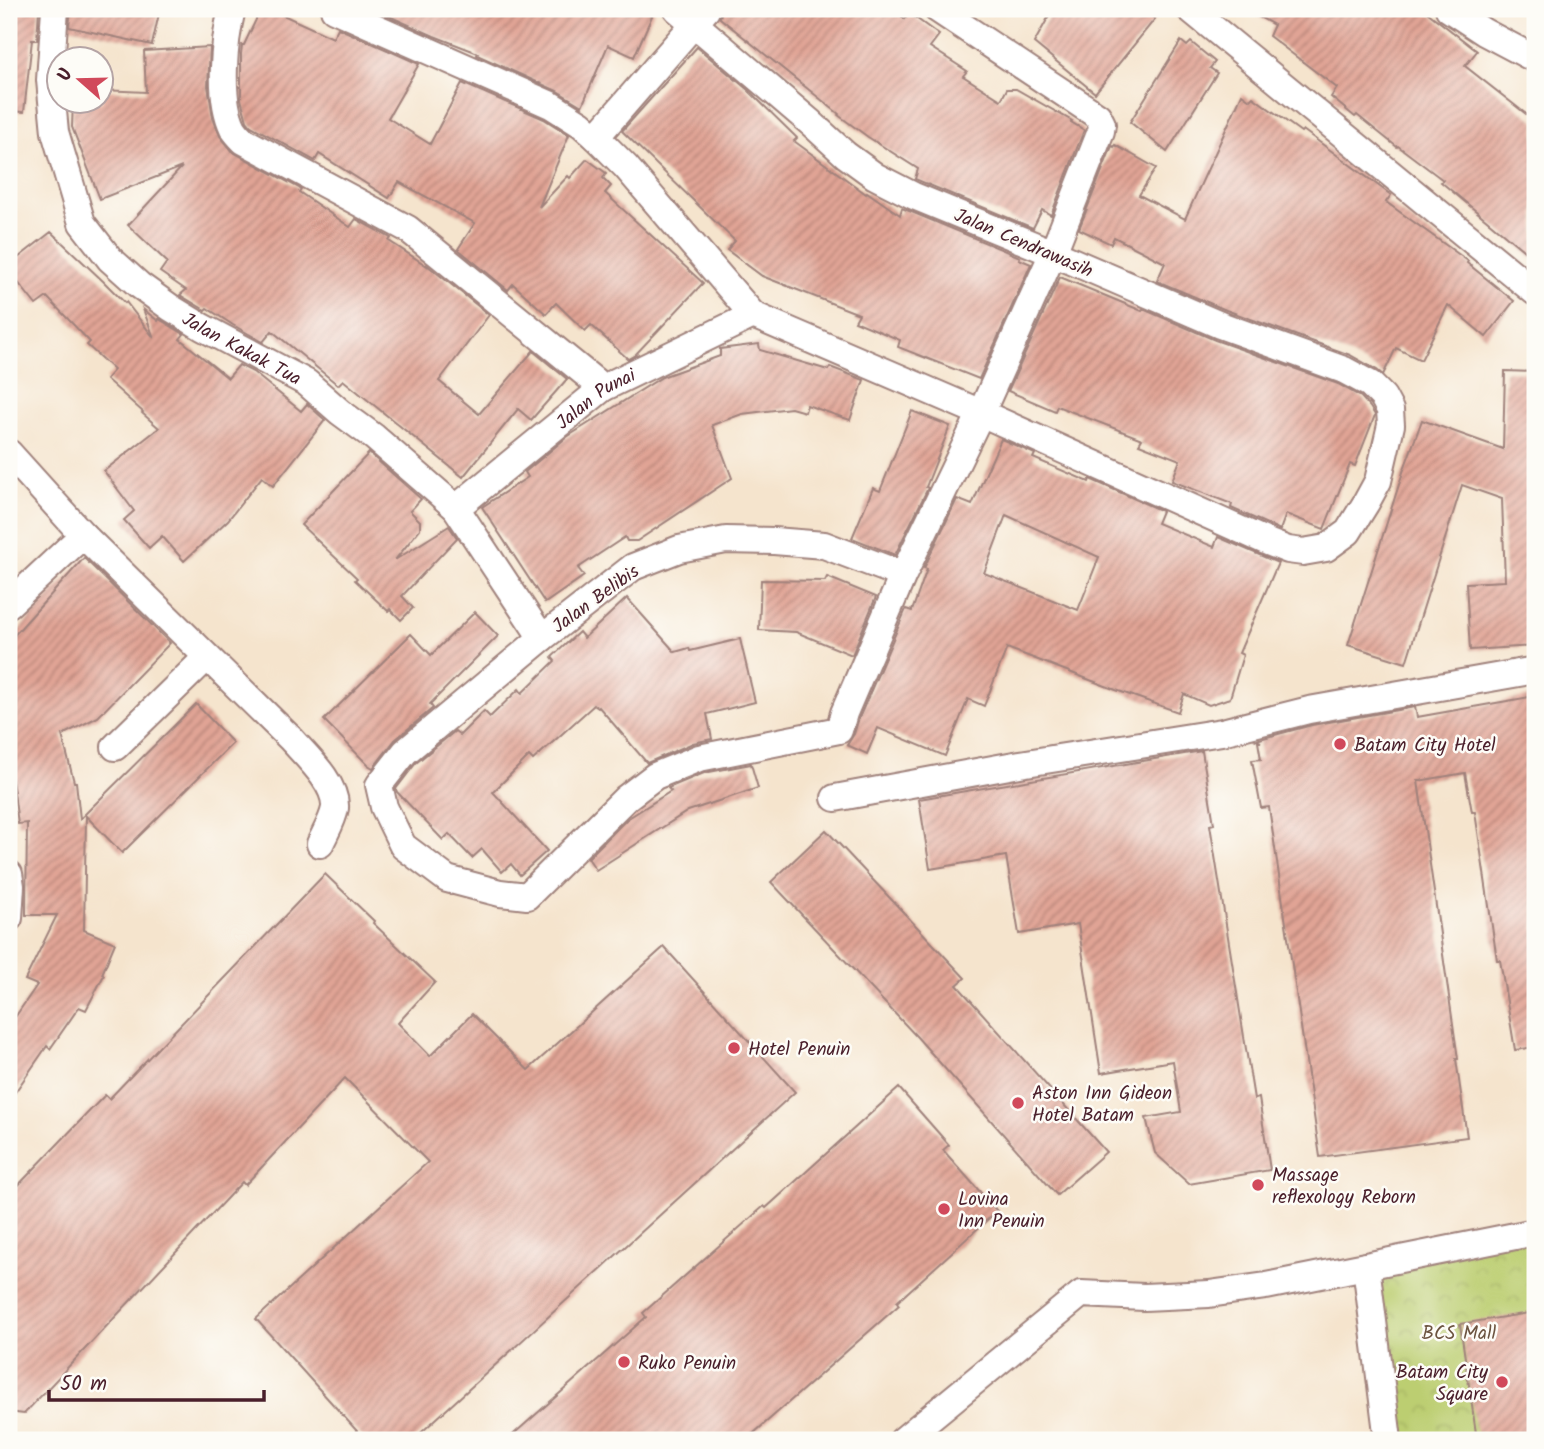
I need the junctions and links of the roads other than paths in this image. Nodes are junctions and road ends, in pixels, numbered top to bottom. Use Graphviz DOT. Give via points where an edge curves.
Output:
graph roads {
  1 [pos="55,9"];
  2 [pos="233,9"];
  3 [pos="334,9"];
  4 [pos="937,9"];
  5 [pos="1190,9"];
  6 [pos="1449,9"];
  7 [pos="693,14"];
  8 [pos="1535,59"];
  9 [pos="596,137"];
  10 [pos="1053,253"];
  11 [pos="1535,292"];
  12 [pos="753,315"];
  13 [pos="603,388"];
  14 [pos="981,413"];
  15 [pos="9,453"];
  16 [pos="456,508"];
  17 [pos="83,535"];
  18 [pos="903,575"];
  19 [pos="9,604"];
  20 [pos="542,638"];
  21 [pos="207,657"];
  22 [pos="1535,670"];
  23 [pos="116,747"];
  24 [pos="835,798"];
  25 [pos="320,844"];
  26 [pos="9,874"];
  27 [pos="9,918"];
  28 [pos="1535,1232"];
  29 [pos="1366,1266"];
  30 [pos="903,1440"];
  31 [pos="1388,1440"];
  1 -- 16 [label="street, Jalan Kakak Tua" via="50,80 55,132 82,223 110,259 171,308 307,383"];
  2 -- 13 [label="street" via="224,59 225,95 234,131 244,141 408,229"];
  3 -- 9 [label="street" via="551,105"];
  4 -- 10 [label="street" via="1101,119 1101,131"];
  5 -- 11 [label="street"];
  6 -- 8 [label="street"];
  7 -- 9 [label="street"];
  7 -- 10 [label="street, Jalan Cendrawasih" via="846,155 875,176"];
  9 -- 12 [label="street"];
  10 -- 14 [label="street"];
  10 -- 14 [label="street, Jalan Cendrawasih" via="1370,384 1390,410 1378,481 1348,532 1325,548 1288,550"];
  12 -- 13 [label="street, Jalan Punai"];
  12 -- 14 [label="street"];
  13 -- 16 [label="street, Jalan Punai"];
  14 -- 18 [label="street"];
  15 -- 17 [label="street"];
  16 -- 20 [label="street, Jalan Kakak Tua"];
  17 -- 19 [label="street"];
  17 -- 21 [label="street"];
  18 -- 20 [label="street, Jalan Belibis" via="824,545 726,540 679,549 633,567"];
  18 -- 20 [label="street, Jalan Belibis" via="839,730 699,758 655,776 527,896 447,879 403,846 379,785 405,752"];
  21 -- 23 [label="street"];
  21 -- 25 [label="street" via="292,739 331,789 335,806"];
  22 -- 24 [label="street" via="1309,710 1222,732"];
  26 -- 27 [label="street"];
  28 -- 29 [label="street"];
  29 -- 30 [label="street" via="1209,1294 1081,1294"];
  29 -- 31 [label="street"];
}
